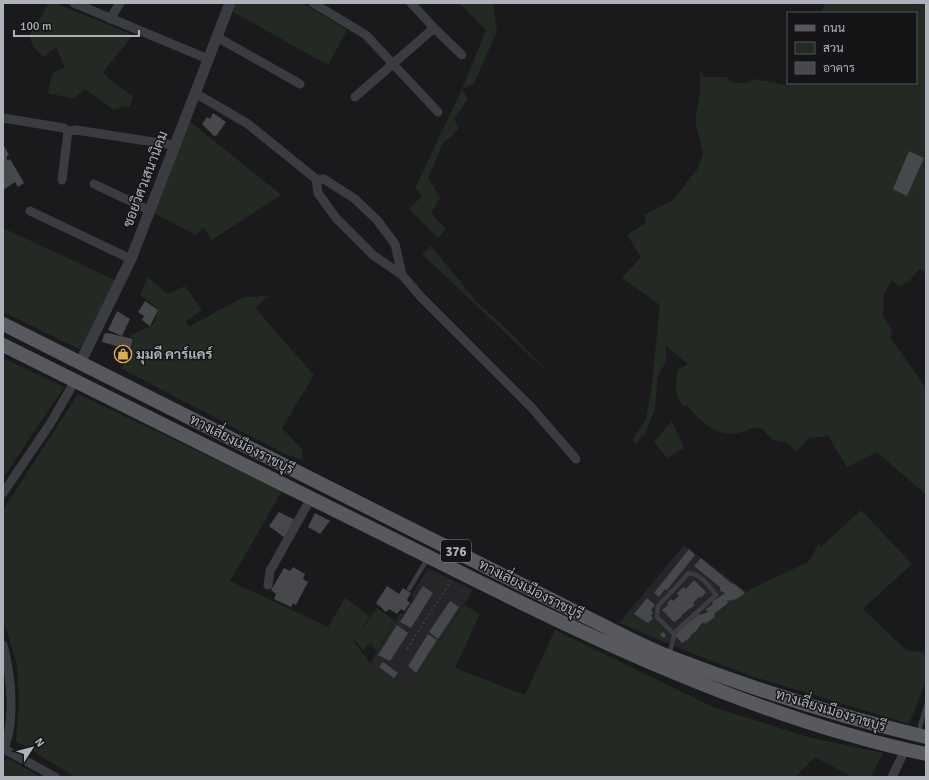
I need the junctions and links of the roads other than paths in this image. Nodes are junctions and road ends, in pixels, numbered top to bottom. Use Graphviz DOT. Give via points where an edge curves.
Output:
graph roads {
  1 [pos="74,3"];
  2 [pos="120,3"];
  3 [pos="230,3"];
  4 [pos="313,3"];
  5 [pos="411,3"];
  6 [pos="110,19"];
  7 [pos="434,28"];
  8 [pos="217,37"];
  9 [pos="462,55"];
  10 [pos="208,59"];
  11 [pos="393,63"];
  12 [pos="300,84"];
  13 [pos="195,93"];
  14 [pos="355,97"];
  15 [pos="438,112"];
  16 [pos="3,118"];
  17 [pos="68,131"];
  18 [pos="173,145"];
  19 [pos="316,179"];
  20 [pos="62,180"];
  21 [pos="94,184"];
  22 [pos="149,210"];
  23 [pos="30,211"];
  24 [pos="131,260"];
  25 [pos="402,275"];
  26 [pos="3,324"];
  27 [pos="3,345"];
  28 [pos="80,363"];
  29 [pos="75,380"];
  30 [pos="576,459"];
  31 [pos="3,493"];
  32 [pos="311,498"];
  33 [pos="428,556"];
  34 [pos="268,585"];
  35 [pos="409,589"];
  36 [pos="588,618"];
  37 [pos="582,631"];
  38 [pos="674,634"];
  39 [pos="3,645"];
  40 [pos="669,656"];
  41 [pos="926,706"];
  42 [pos="923,736"];
  43 [pos="4,749"];
  44 [pos="905,750"];
  45 [pos="926,754"];
  46 [pos="55,777"];
  47 [pos="892,777"];
  1 -- 6 [label="street"];
  2 -- 6 [label="street"];
  3 -- 8 [label="street, ซอยวิศวเสนานิคม"];
  4 -- 11 [label="street" via="366,35"];
  5 -- 7 [label="street"];
  6 -- 10 [label="street"];
  7 -- 9 [label="street"];
  7 -- 11 [label="street"];
  8 -- 10 [label="street, ซอยวิศวเสนานิคม"];
  8 -- 12 [label="street"];
  10 -- 13 [label="street, ซอยวิศวเสนานิคม"];
  11 -- 14 [label="street"];
  11 -- 15 [label="street"];
  13 -- 18 [label="street, ซอยวิศวเสนานิคม"];
  13 -- 19 [label="street" via="248,124"];
  16 -- 17 [label="street" via="64,128"];
  17 -- 18 [label="street" via="76,130"];
  17 -- 20 [label="street"];
  18 -- 22 [label="street, ซอยวิศวเสนานิคม"];
  19 -- 25 [label="street" via="318,193 336,218 373,255"];
  19 -- 25 [label="street" via="324,179 355,199 377,220 395,244"];
  21 -- 22 [label="street"];
  22 -- 24 [label="street, ซอยวิศวเสนานิคม"];
  23 -- 24 [label="street"];
  24 -- 28 [label="street, ซอยวิศวเสนานิคม"];
  25 -- 30 [label="street" via="532,408"];
  26 -- 28 [label="main road, ทางเลี่ยงเมืองราชบุรี / 376"];
  27 -- 29 [label="main road, ทางเลี่ยงเมืองราชบุรี / 376"];
  28 -- 36 [label="main road, ทางเลี่ยงเมืองราชบุรี / 376"];
  29 -- 31 [label="street" via="50,424"];
  29 -- 32 [label="main road, ทางเลี่ยงเมืองราชบุรี / 376"];
  32 -- 33 [label="main road, ทางเลี่ยงเมืองราชบุรี / 376"];
  32 -- 34 [label="street" via="270,571"];
  33 -- 35 [label="lane"];
  33 -- 37 [label="main road, ทางเลี่ยงเมืองราชบุรี / 376"];
  36 -- 37 [label="main road"];
  36 -- 40 [label="main road, ทางเลี่ยงเมืองราชบุรี / 376"];
  37 -- 44 [label="main road, ทางเลี่ยงเมืองราชบุรี / 376" via="731,696"];
  38 -- 38 [label="lane" via="716,595 695,573 689,573 658,606 657,617"];
  38 -- 40 [label="lane"];
  39 -- 43 [label="street" via="11,683 9,726"];
  40 -- 42 [label="main road, ทางเลี่ยงเมืองราชบุรี / 376" via="835,712"];
  41 -- 42 [label="lane" via="920,727"];
  43 -- 46 [label="street"];
  44 -- 45 [label="main road, ทางเลี่ยงเมืองราชบุรี / 376"];
  44 -- 47 [label="street"];
}
